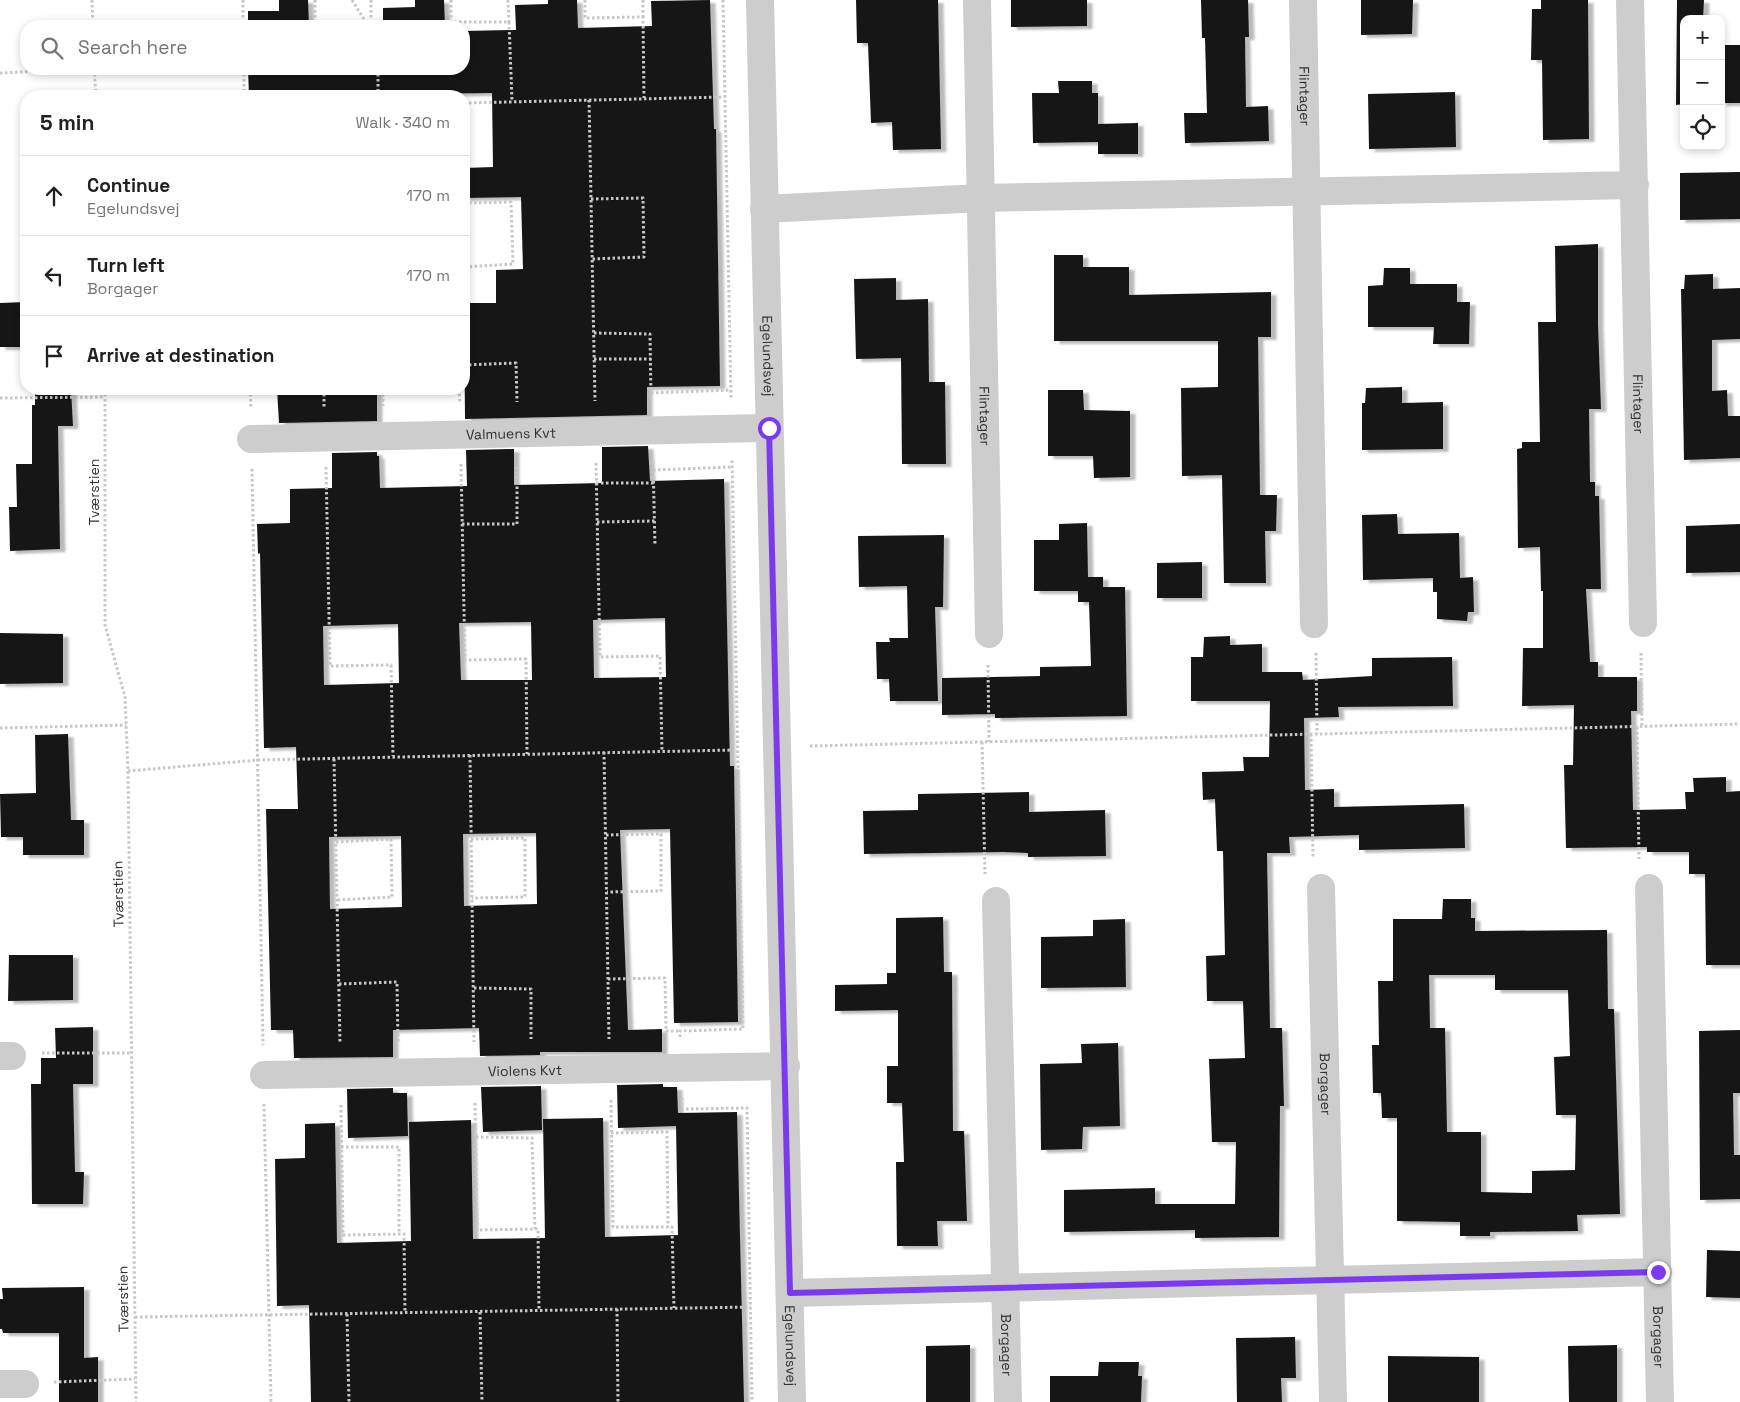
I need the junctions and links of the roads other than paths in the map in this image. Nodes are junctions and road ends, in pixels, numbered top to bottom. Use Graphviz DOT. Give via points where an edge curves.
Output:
graph roads {
  1 [pos="760,0"];
  2 [pos="977,0"];
  3 [pos="1303,0"];
  4 [pos="1630,0"];
  5 [pos="1635,185"];
  6 [pos="1308,192"];
  7 [pos="981,198"];
  8 [pos="764,209"];
  9 [pos="769,428"];
  10 [pos="251,439"];
  11 [pos="1643,623"];
  12 [pos="1314,624"];
  13 [pos="989,634"];
  14 [pos="1322,888"];
  15 [pos="1648,888"];
  16 [pos="996,901"];
  17 [pos="786,1066"];
  18 [pos="264,1075"];
  19 [pos="1658,1272"];
  20 [pos="1331,1280"];
  21 [pos="1005,1288"];
  22 [pos="790,1293"];
  23 [pos="792,1402"];
  24 [pos="1008,1402"];
  25 [pos="1333,1402"];
  26 [pos="1660,1402"];
  1 -- 8 [label="street, Egelundsvej"];
  2 -- 7 [label="street, Flintager"];
  3 -- 6 [label="street, Flintager"];
  4 -- 5 [label="street, Flintager"];
  5 -- 6 [label="street"];
  5 -- 11 [label="street, Flintager"];
  6 -- 7 [label="street"];
  6 -- 12 [label="street, Flintager"];
  7 -- 8 [label="street"];
  7 -- 13 [label="street, Flintager"];
  8 -- 9 [label="street, Egelundsvej"];
  9 -- 10 [label="street, Valmuens Kvt"];
  9 -- 17 [label="street, Egelundsvej"];
  14 -- 20 [label="street, Borgager"];
  15 -- 19 [label="street, Borgager"];
  16 -- 21 [label="street, Borgager"];
  17 -- 18 [label="street, Violens Kvt"];
  17 -- 22 [label="street, Egelundsvej"];
  19 -- 20 [label="street"];
  19 -- 26 [label="street, Borgager"];
  20 -- 21 [label="street"];
  20 -- 25 [label="street, Borgager"];
  21 -- 22 [label="street"];
  21 -- 24 [label="street, Borgager"];
  22 -- 23 [label="street, Egelundsvej"];
}
